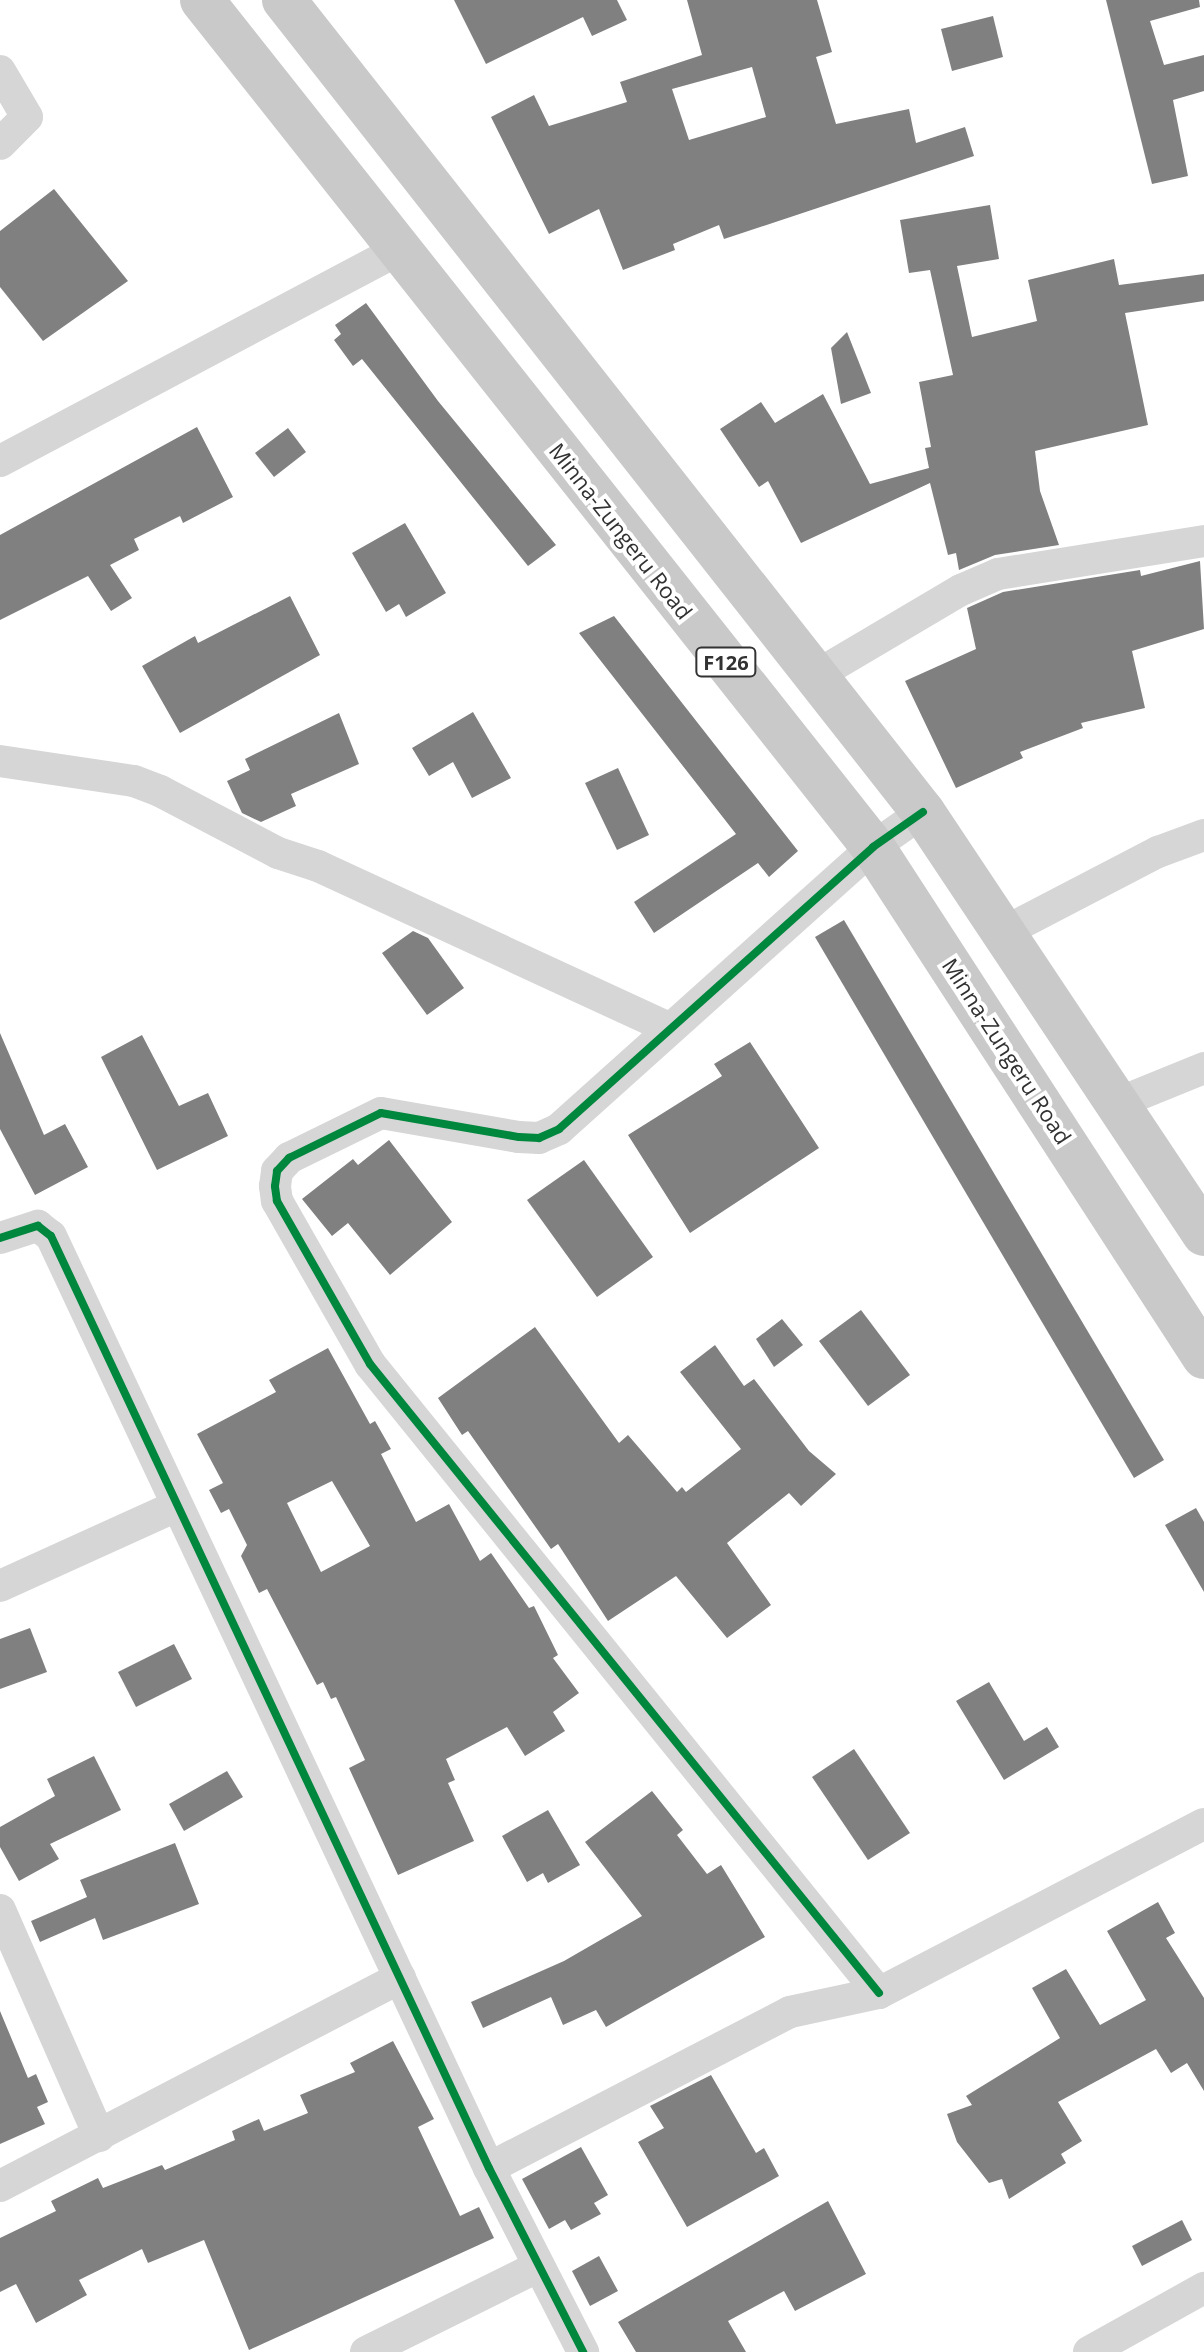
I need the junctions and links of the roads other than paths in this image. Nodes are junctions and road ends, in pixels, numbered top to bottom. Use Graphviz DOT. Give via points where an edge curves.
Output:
graph roads {
  1 [pos="202,0"];
  2 [pos="284,0"];
  3 [pos="0,71"];
  4 [pos="0,144"];
  5 [pos="398,250"];
  6 [pos="0,461"];
  7 [pos="1204,541"];
  8 [pos="817,675"];
  9 [pos="0,761"];
  10 [pos="923,812"];
  11 [pos="1204,835"];
  12 [pos="873,847"];
  13 [pos="1004,932"];
  14 [pos="669,1028"];
  15 [pos="1204,1068"];
  16 [pos="1118,1103"];
  17 [pos="1204,1234"];
  18 [pos="0,1238"];
  19 [pos="1204,1357"];
  20 [pos="176,1506"];
  21 [pos="0,1586"];
  22 [pos="1204,1824"];
  23 [pos="0,1910"];
  24 [pos="400,1978"];
  25 [pos="879,1993"];
  26 [pos="99,2136"];
  27 [pos="489,2168"];
  28 [pos="0,2186"];
  29 [pos="537,2267"];
  30 [pos="1204,2288"];
  31 [pos="366,2352"];
  32 [pos="583,2352"];
  33 [pos="1089,2352"];
  1 -- 5 [label="main road, Minna-Zungeru Road / F126"];
  2 -- 8 [label="main road, F126"];
  3 -- 4 [label="street" via="27,117"];
  5 -- 6 [label="street"];
  5 -- 12 [label="main road, Minna-Zungeru Road / F126"];
  7 -- 8 [label="street" via="998,574 961,590"];
  8 -- 10 [label="main road, F126"];
  9 -- 14 [label="street" via="134,781 160,791 278,853 318,866"];
  10 -- 12 [label="street"];
  10 -- 13 [label="main road, F126"];
  11 -- 13 [label="street" via="1158,852"];
  12 -- 14 [label="street"];
  12 -- 19 [label="main road, Minna-Zungeru Road / F126"];
  13 -- 16 [label="main road, F126"];
  14 -- 25 [label="street" via="559,1129 539,1138 381,1113 289,1158 277,1171 277,1201 370,1364"];
  15 -- 16 [label="street"];
  16 -- 17 [label="main road, F126"];
  18 -- 20 [label="street" via="38,1226 51,1236"];
  20 -- 21 [label="street"];
  20 -- 24 [label="street"];
  22 -- 25 [label="street"];
  23 -- 26 [label="street"];
  24 -- 26 [label="street"];
  24 -- 27 [label="street"];
  25 -- 27 [label="street" via="790,2012"];
  26 -- 28 [label="street"];
  27 -- 29 [label="street"];
  29 -- 31 [label="street"];
  29 -- 32 [label="street"];
  30 -- 33 [label="street"];
}
